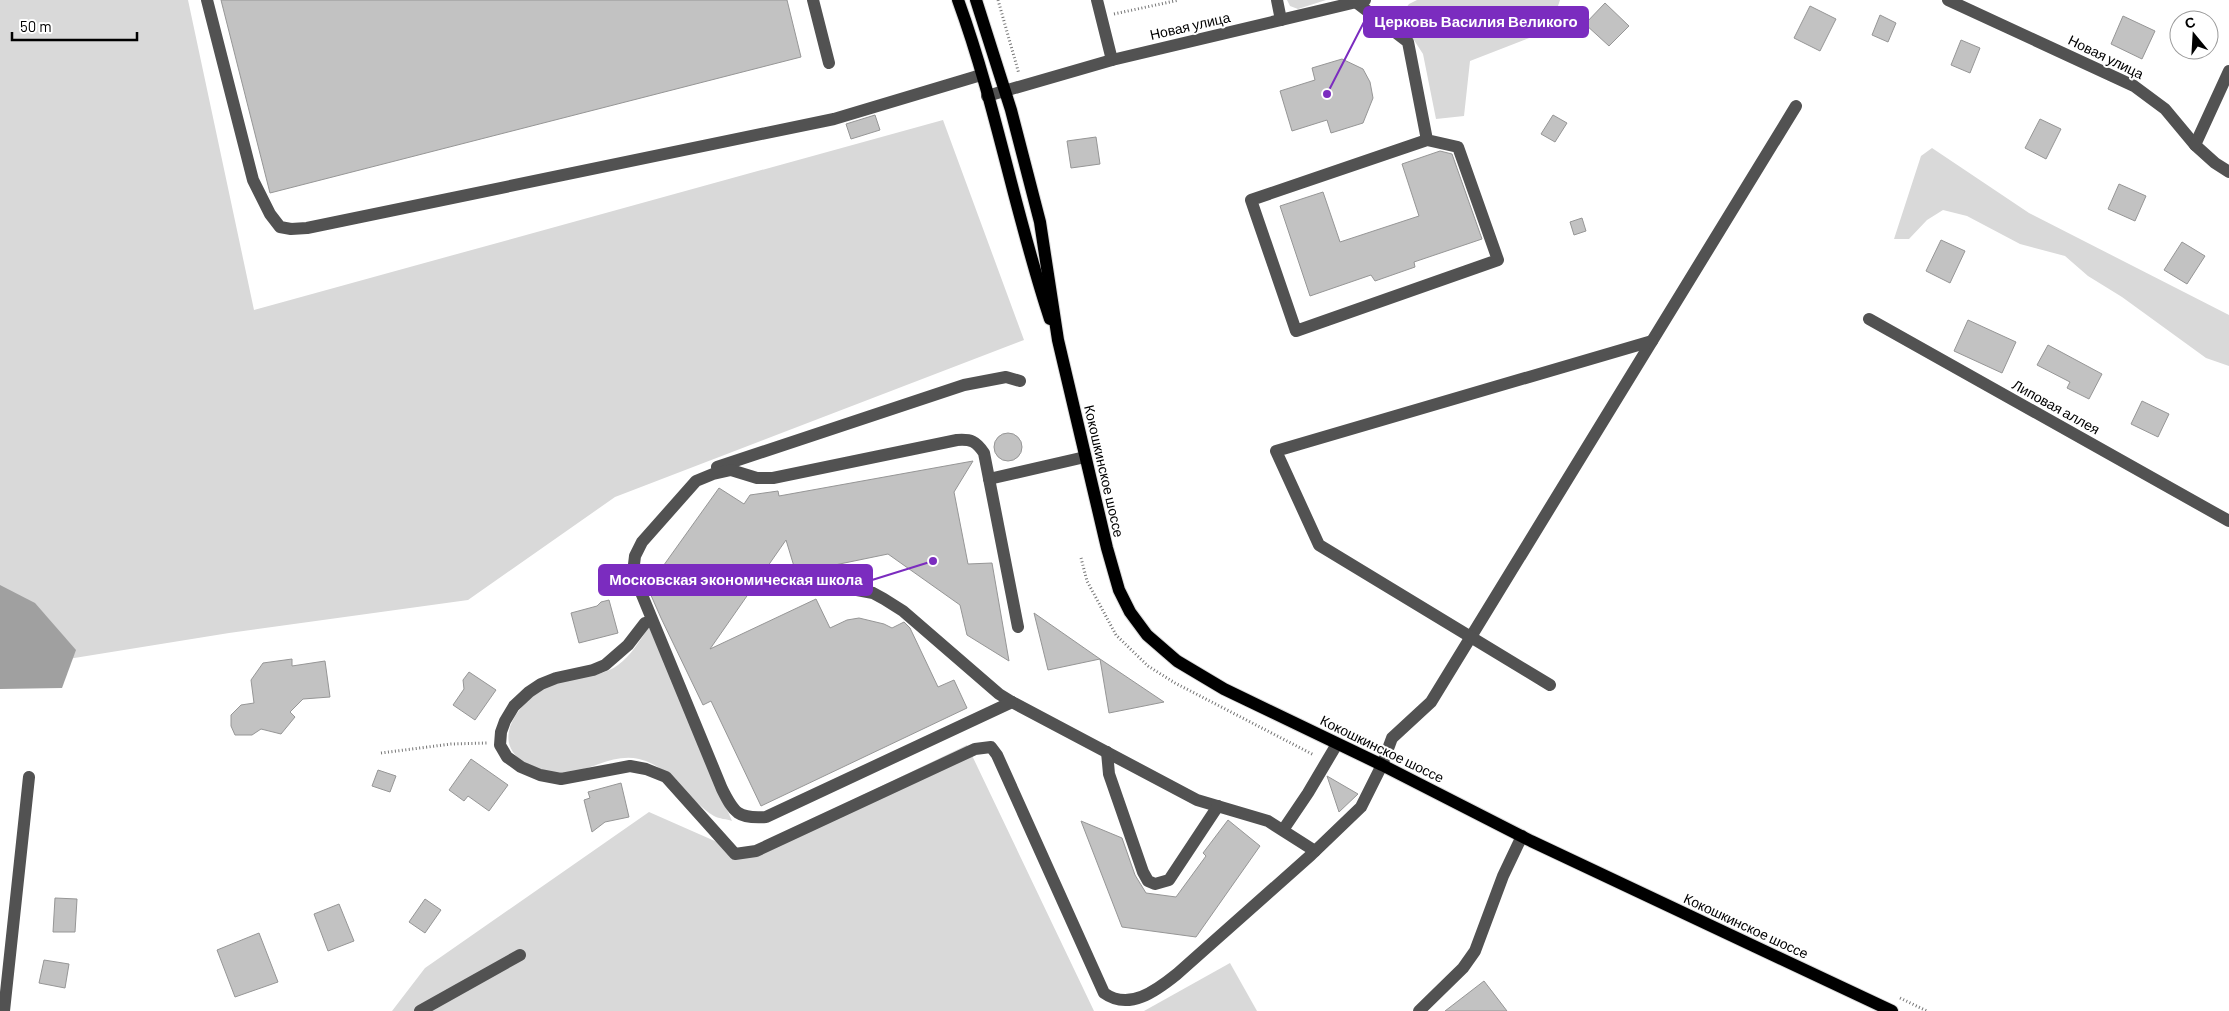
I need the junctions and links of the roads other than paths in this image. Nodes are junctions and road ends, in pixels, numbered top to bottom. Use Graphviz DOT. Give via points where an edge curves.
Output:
graph roads {
  1 [pos="207,0"];
  2 [pos="813,0"];
  3 [pos="958,0"];
  4 [pos="976,0"];
  5 [pos="1097,0"];
  6 [pos="1277,0"];
  7 [pos="1948,0"];
  8 [pos="1362,1"];
  9 [pos="1339,3"];
  10 [pos="1281,20"];
  11 [pos="1112,60"];
  12 [pos="829,64"];
  13 [pos="2229,71"];
  14 [pos="981,75"];
  15 [pos="1005,91"];
  16 [pos="987,96"];
  17 [pos="1796,106"];
  18 [pos="1427,140"];
  19 [pos="2195,145"];
  20 [pos="2229,172"];
  21 [pos="1869,319"];
  22 [pos="1058,340"];
  23 [pos="1652,341"];
  24 [pos="1020,381"];
  25 [pos="1085,457"];
  26 [pos="702,472"];
  27 [pos="989,479"];
  28 [pos="2229,521"];
  29 [pos="816,586"];
  30 [pos="645,623"];
  31 [pos="1018,628"];
  32 [pos="1470,637"];
  33 [pos="1550,685"];
  34 [pos="1012,702"];
  35 [pos="1336,744"];
  36 [pos="1107,752"];
  37 [pos="1382,765"];
  38 [pos="29,778"];
  39 [pos="1218,806"];
  40 [pos="1283,830"];
  41 [pos="1522,836"];
  42 [pos="1316,851"];
  43 [pos="520,955"];
  44 [pos="4,1011"];
  45 [pos="420,1011"];
  46 [pos="1419,1011"];
  47 [pos="1892,1011"];
  1 -- 14 [label="street" via="253,180 270,214 280,226 291,229 834,119"];
  2 -- 12 [label="street"];
  3 -- 14 [label="main road"];
  4 -- 15 [label="main road"];
  5 -- 11 [label="street"];
  6 -- 10 [label="street"];
  7 -- 19 [label="street, Новая улица" via="2134,86 2165,109"];
  8 -- 9 [label="street, Новая улица"];
  8 -- 18 [label="street" via="1408,42"];
  9 -- 10 [label="street, Новая улица"];
  10 -- 11 [label="street, Новая улица"];
  11 -- 15 [label="street, Новая улица"];
  13 -- 19 [label="street"];
  14 -- 16 [label="main road"];
  15 -- 16 [label="street, Новая улица"];
  15 -- 22 [label="main road" via="1040,222"];
  16 -- 22 [label="main road" via="1041,292"];
  17 -- 23 [label="street"];
  18 -- 18 [label="street" via="1458,147 1498,260 1296,332 1251,200"];
  19 -- 20 [label="street, Новая улица"];
  21 -- 28 [label="street, Липовая аллея"];
  22 -- 25 [label="main road, Кокошкинское шоссе"];
  23 -- 32 [label="street"];
  23 -- 32 [label="street" via="1276,451 1319,546"];
  24 -- 26 [label="street" via="1006,378 964,385"];
  25 -- 27 [label="street"];
  25 -- 35 [label="main road, Кокошкинское шоссе" via="1119,590 1147,635 1177,662 1208,681"];
  27 -- 31 [label="street"];
  27 -- 34 [label="street" via="984,453 978,442 970,439 773,478 757,478 731,470 713,474 696,481 642,542 634,556 633,573 722,789 739,815 766,817"];
  29 -- 34 [label="street" via="873,593 884,599"];
  30 -- 42 [label="street" via="628,645 605,665 541,684 514,706 501,732 500,744 507,757 540,775 561,779 630,766 666,777 735,854 756,851 975,749 991,747 1104,993 1112,1000 1138,1000 1158,989"];
  32 -- 33 [label="street"];
  32 -- 37 [label="street" via="1431,702 1392,738"];
  34 -- 36 [label="street"];
  35 -- 37 [label="main road, Кокошкинское шоссе"];
  35 -- 40 [label="street"];
  36 -- 39 [label="street" via="1198,800"];
  36 -- 39 [label="street" via="1109,774 1148,881 1162,884 1169,880"];
  37 -- 41 [label="main road, Кокошкинское шоссе"];
  37 -- 42 [label="street" via="1361,807"];
  38 -- 44 [label="street"];
  39 -- 40 [label="street" via="1268,821"];
  40 -- 42 [label="street"];
  41 -- 46 [label="street" via="1475,951 1463,968"];
  41 -- 47 [label="main road, Кокошкинское шоссе"];
  43 -- 45 [label="street"];
}
